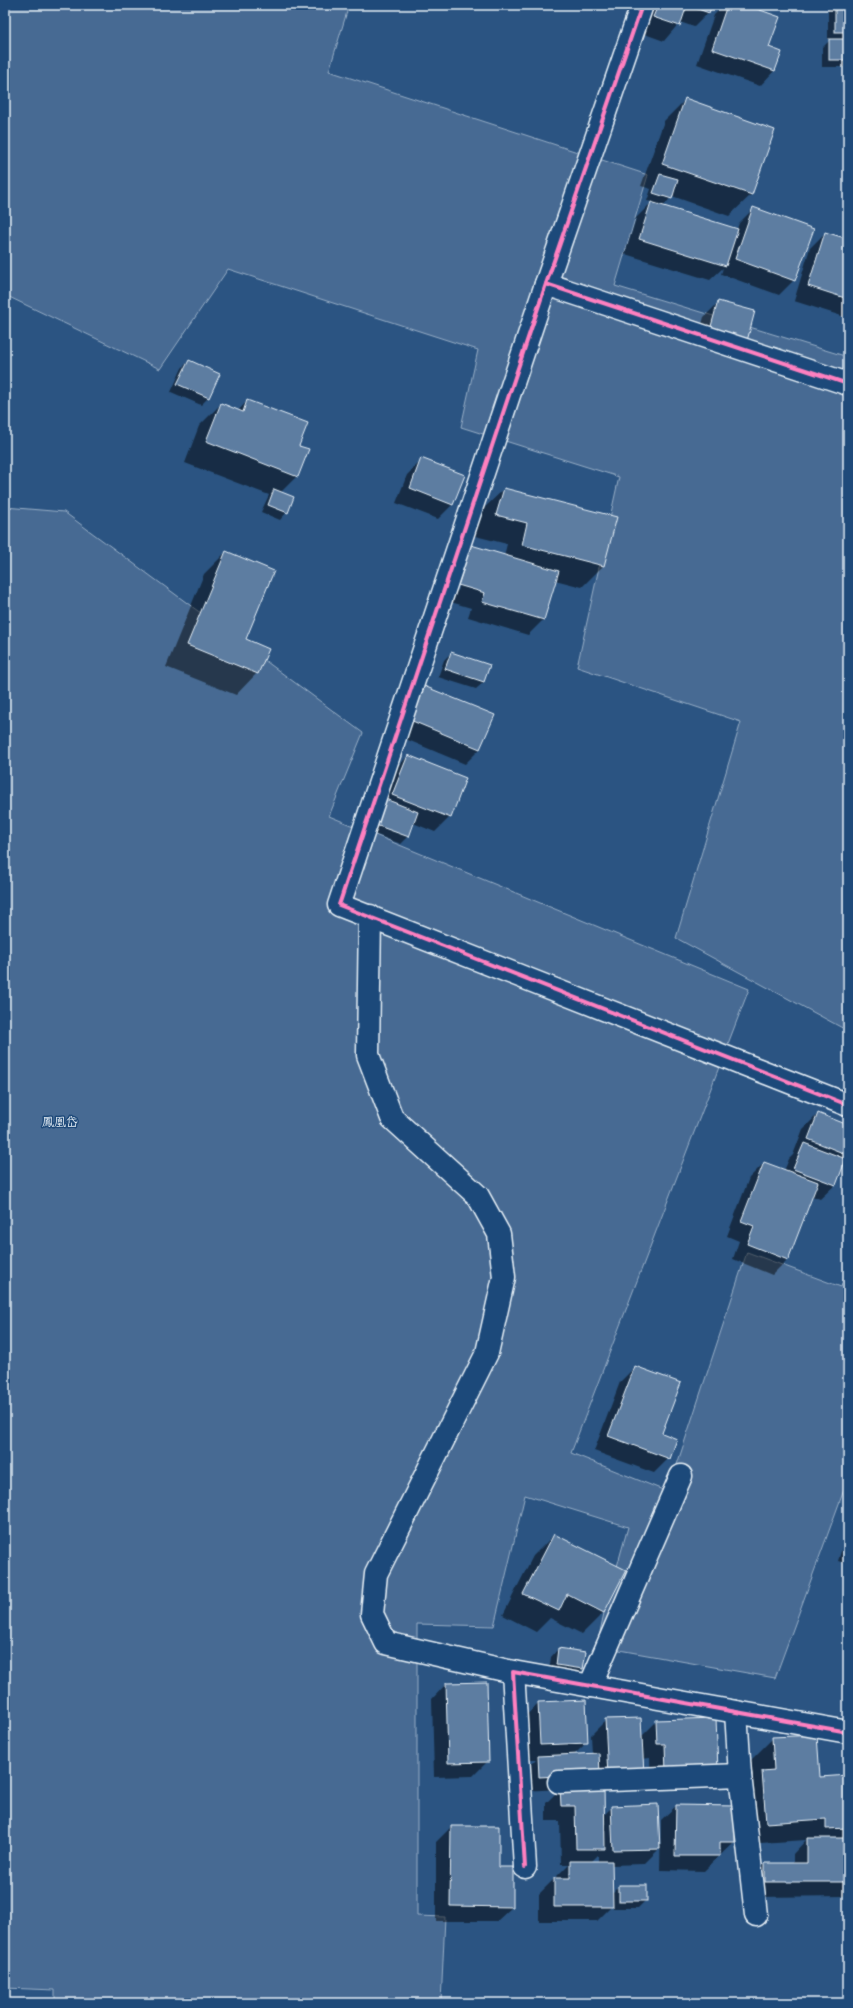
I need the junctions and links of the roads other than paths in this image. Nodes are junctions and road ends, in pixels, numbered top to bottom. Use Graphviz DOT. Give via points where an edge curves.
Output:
graph roads {
  1 [pos="642,5"];
  2 [pos="546,284"];
  3 [pos="848,384"];
  4 [pos="370,916"];
  5 [pos="848,1105"];
  6 [pos="681,1476"];
  7 [pos="513,1672"];
  8 [pos="590,1686"];
  9 [pos="736,1712"];
  10 [pos="848,1732"];
  11 [pos="740,1775"];
  12 [pos="558,1782"];
  13 [pos="525,1867"];
  14 [pos="756,1915"];
  1 -- 2 [label="street"];
  2 -- 3 [label="street"];
  2 -- 4 [label="street" via="339,905"];
  4 -- 5 [label="street"];
  4 -- 7 [label="street" via="368,1055 392,1118 478,1196 499,1234 504,1277 486,1353 376,1574 372,1614 386,1643"];
  6 -- 8 [label="street"];
  7 -- 8 [label="street"];
  7 -- 13 [label="street"];
  8 -- 9 [label="street"];
  9 -- 10 [label="street"];
  9 -- 11 [label="street"];
  11 -- 12 [label="street"];
  11 -- 14 [label="street"];
}
